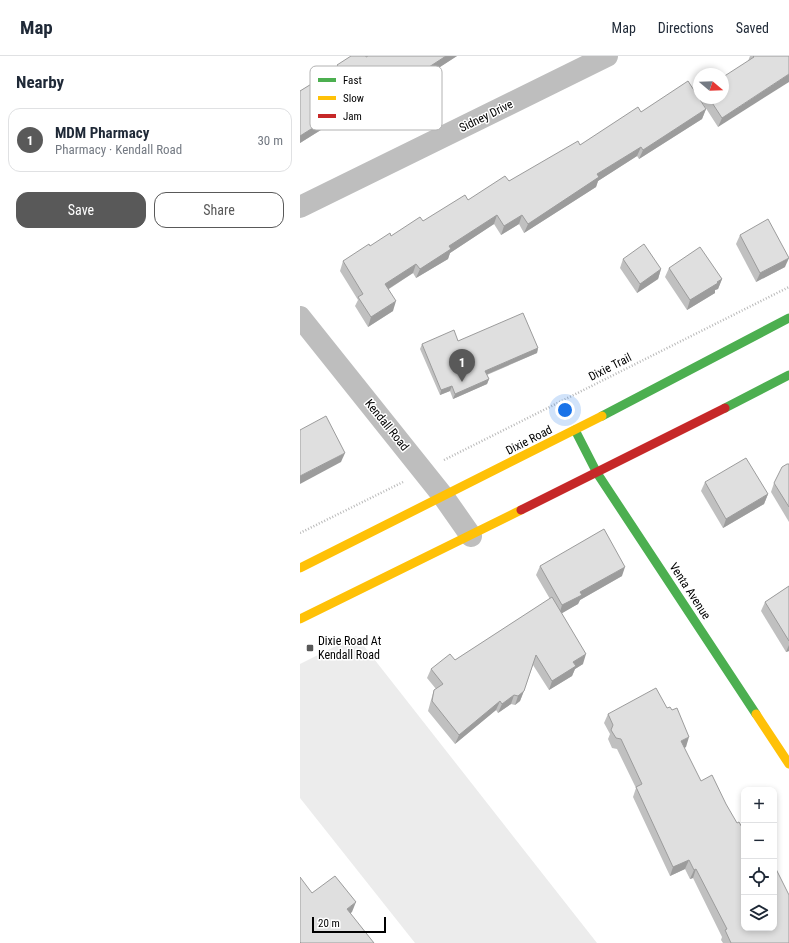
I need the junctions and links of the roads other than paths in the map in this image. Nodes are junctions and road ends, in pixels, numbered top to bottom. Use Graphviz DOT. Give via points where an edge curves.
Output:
graph roads {
  1 [pos="607,56"];
  2 [pos="300,207"];
  3 [pos="300,317"];
  4 [pos="789,318"];
  5 [pos="789,375"];
  6 [pos="575,430"];
  7 [pos="598,473"];
  8 [pos="443,496"];
  9 [pos="471,536"];
  10 [pos="300,568"];
  11 [pos="300,619"];
  12 [pos="789,764"];
  1 -- 2 [label="street, Sidney Drive"];
  3 -- 8 [label="street, Kendall Road"];
  4 -- 6 [label="main road, Dixie Road"];
  5 -- 7 [label="main road"];
  6 -- 7 [label="main road, Venta Avenue"];
  6 -- 8 [label="main road, Dixie Road"];
  7 -- 9 [label="main road"];
  7 -- 12 [label="main road, Venta Avenue"];
  8 -- 9 [label="street, Kendall Road"];
  8 -- 10 [label="main road, Dixie Road"];
  9 -- 11 [label="main road"];
}
